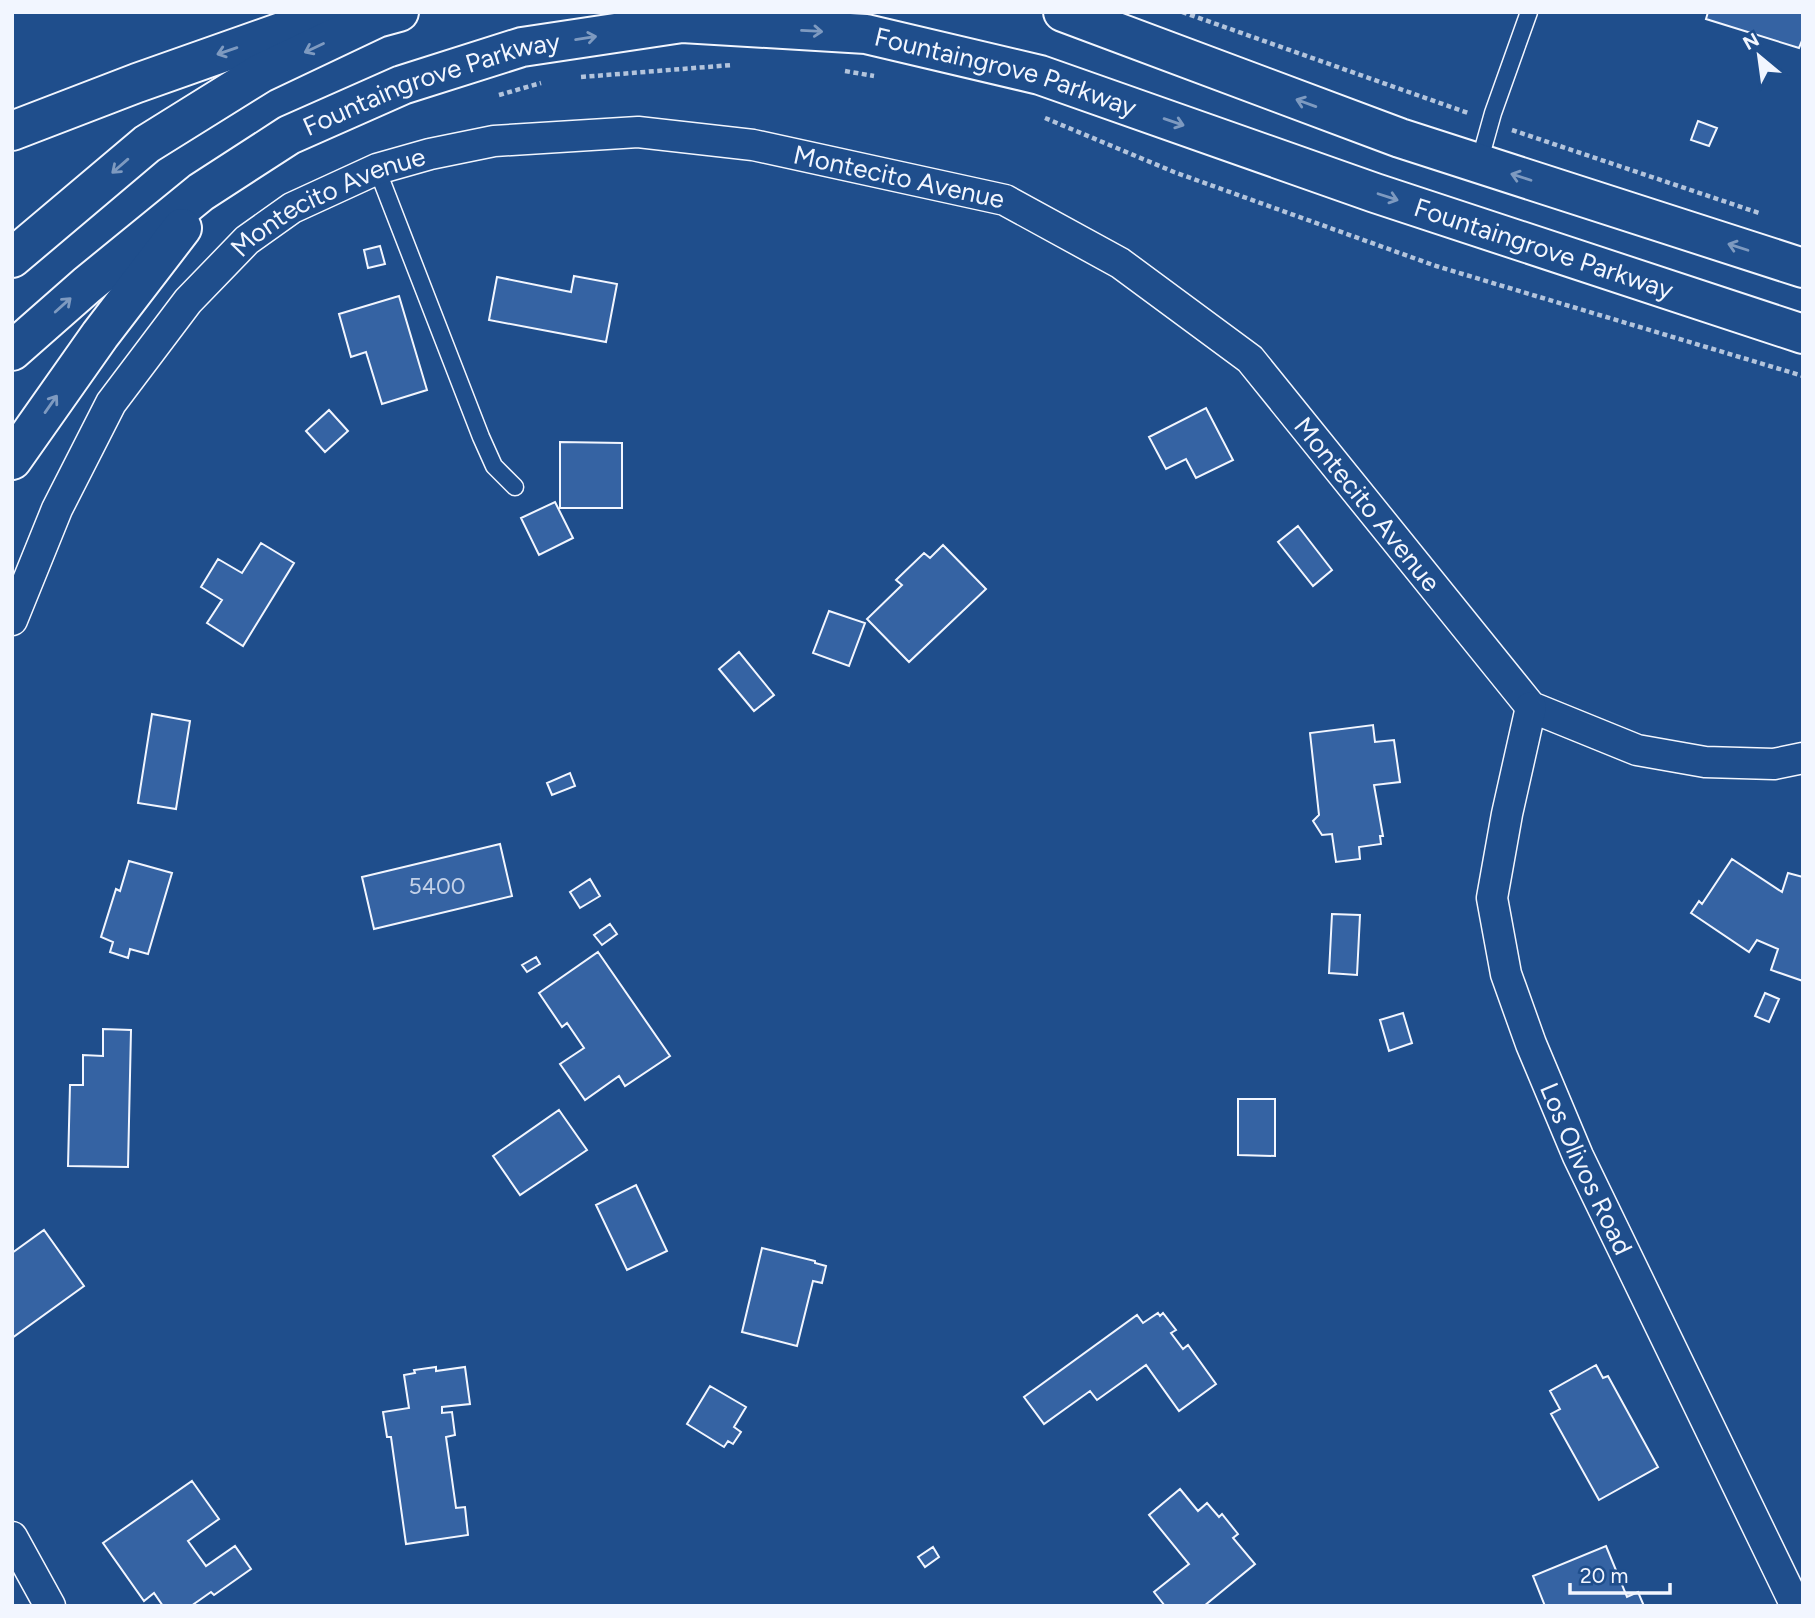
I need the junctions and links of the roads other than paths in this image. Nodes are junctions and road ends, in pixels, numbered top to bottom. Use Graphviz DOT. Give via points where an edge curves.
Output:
graph roads {
  1 [pos="338,12"];
  2 [pos="399,12"];
  3 [pos="1063,12"];
  4 [pos="1529,12"];
  5 [pos="12,131"];
  6 [pos="289,135"];
  7 [pos="1479,163"];
  8 [pos="377,169"];
  9 [pos="12,258"];
  10 [pos="1803,268"];
  11 [pos="1803,334"];
  12 [pos="12,351"];
  13 [pos="12,460"];
  14 [pos="515,487"];
  15 [pos="12,620"];
  16 [pos="1531,707"];
  17 [pos="1803,758"];
  18 [pos="12,1537"];
  19 [pos="50,1606"];
  20 [pos="1796,1606"];
  1 -- 5 [label="main road, one-way"];
  2 -- 9 [label="main road, one-way" via="261,73 147,144"];
  7 -- 3 [label="main road, one-way" via="1399,138"];
  4 -- 7 [label="lane"];
  6 -- 11 [label="main road, Fountaingrove Parkway, one-way" via="402,85 522,47 682,23 866,34 1040,75 1375,193"];
  12 -- 6 [label="main road, Fountaingrove Parkway, one-way" via="201,192"];
  13 -- 6 [label="main road, one-way" via="176,233"];
  10 -- 7 [label="main road, one-way"];
  8 -- 14 [label="lane" via="481,437 494,466"];
  8 -- 15 [label="street, Montecito Avenue" via="292,208 247,240 188,301 111,403 57,509"];
  8 -- 16 [label="street, Montecito Avenue" via="494,141 638,132 753,145 1005,200 1120,263 1250,359"];
  16 -- 17 [label="street, Montecito Avenue" via="1637,750 1705,762 1774,764"];
  16 -- 20 [label="street, Los Olivos Road" via="1492,898 1506,974 1578,1156"];
  18 -- 19 [label="street"];
}
